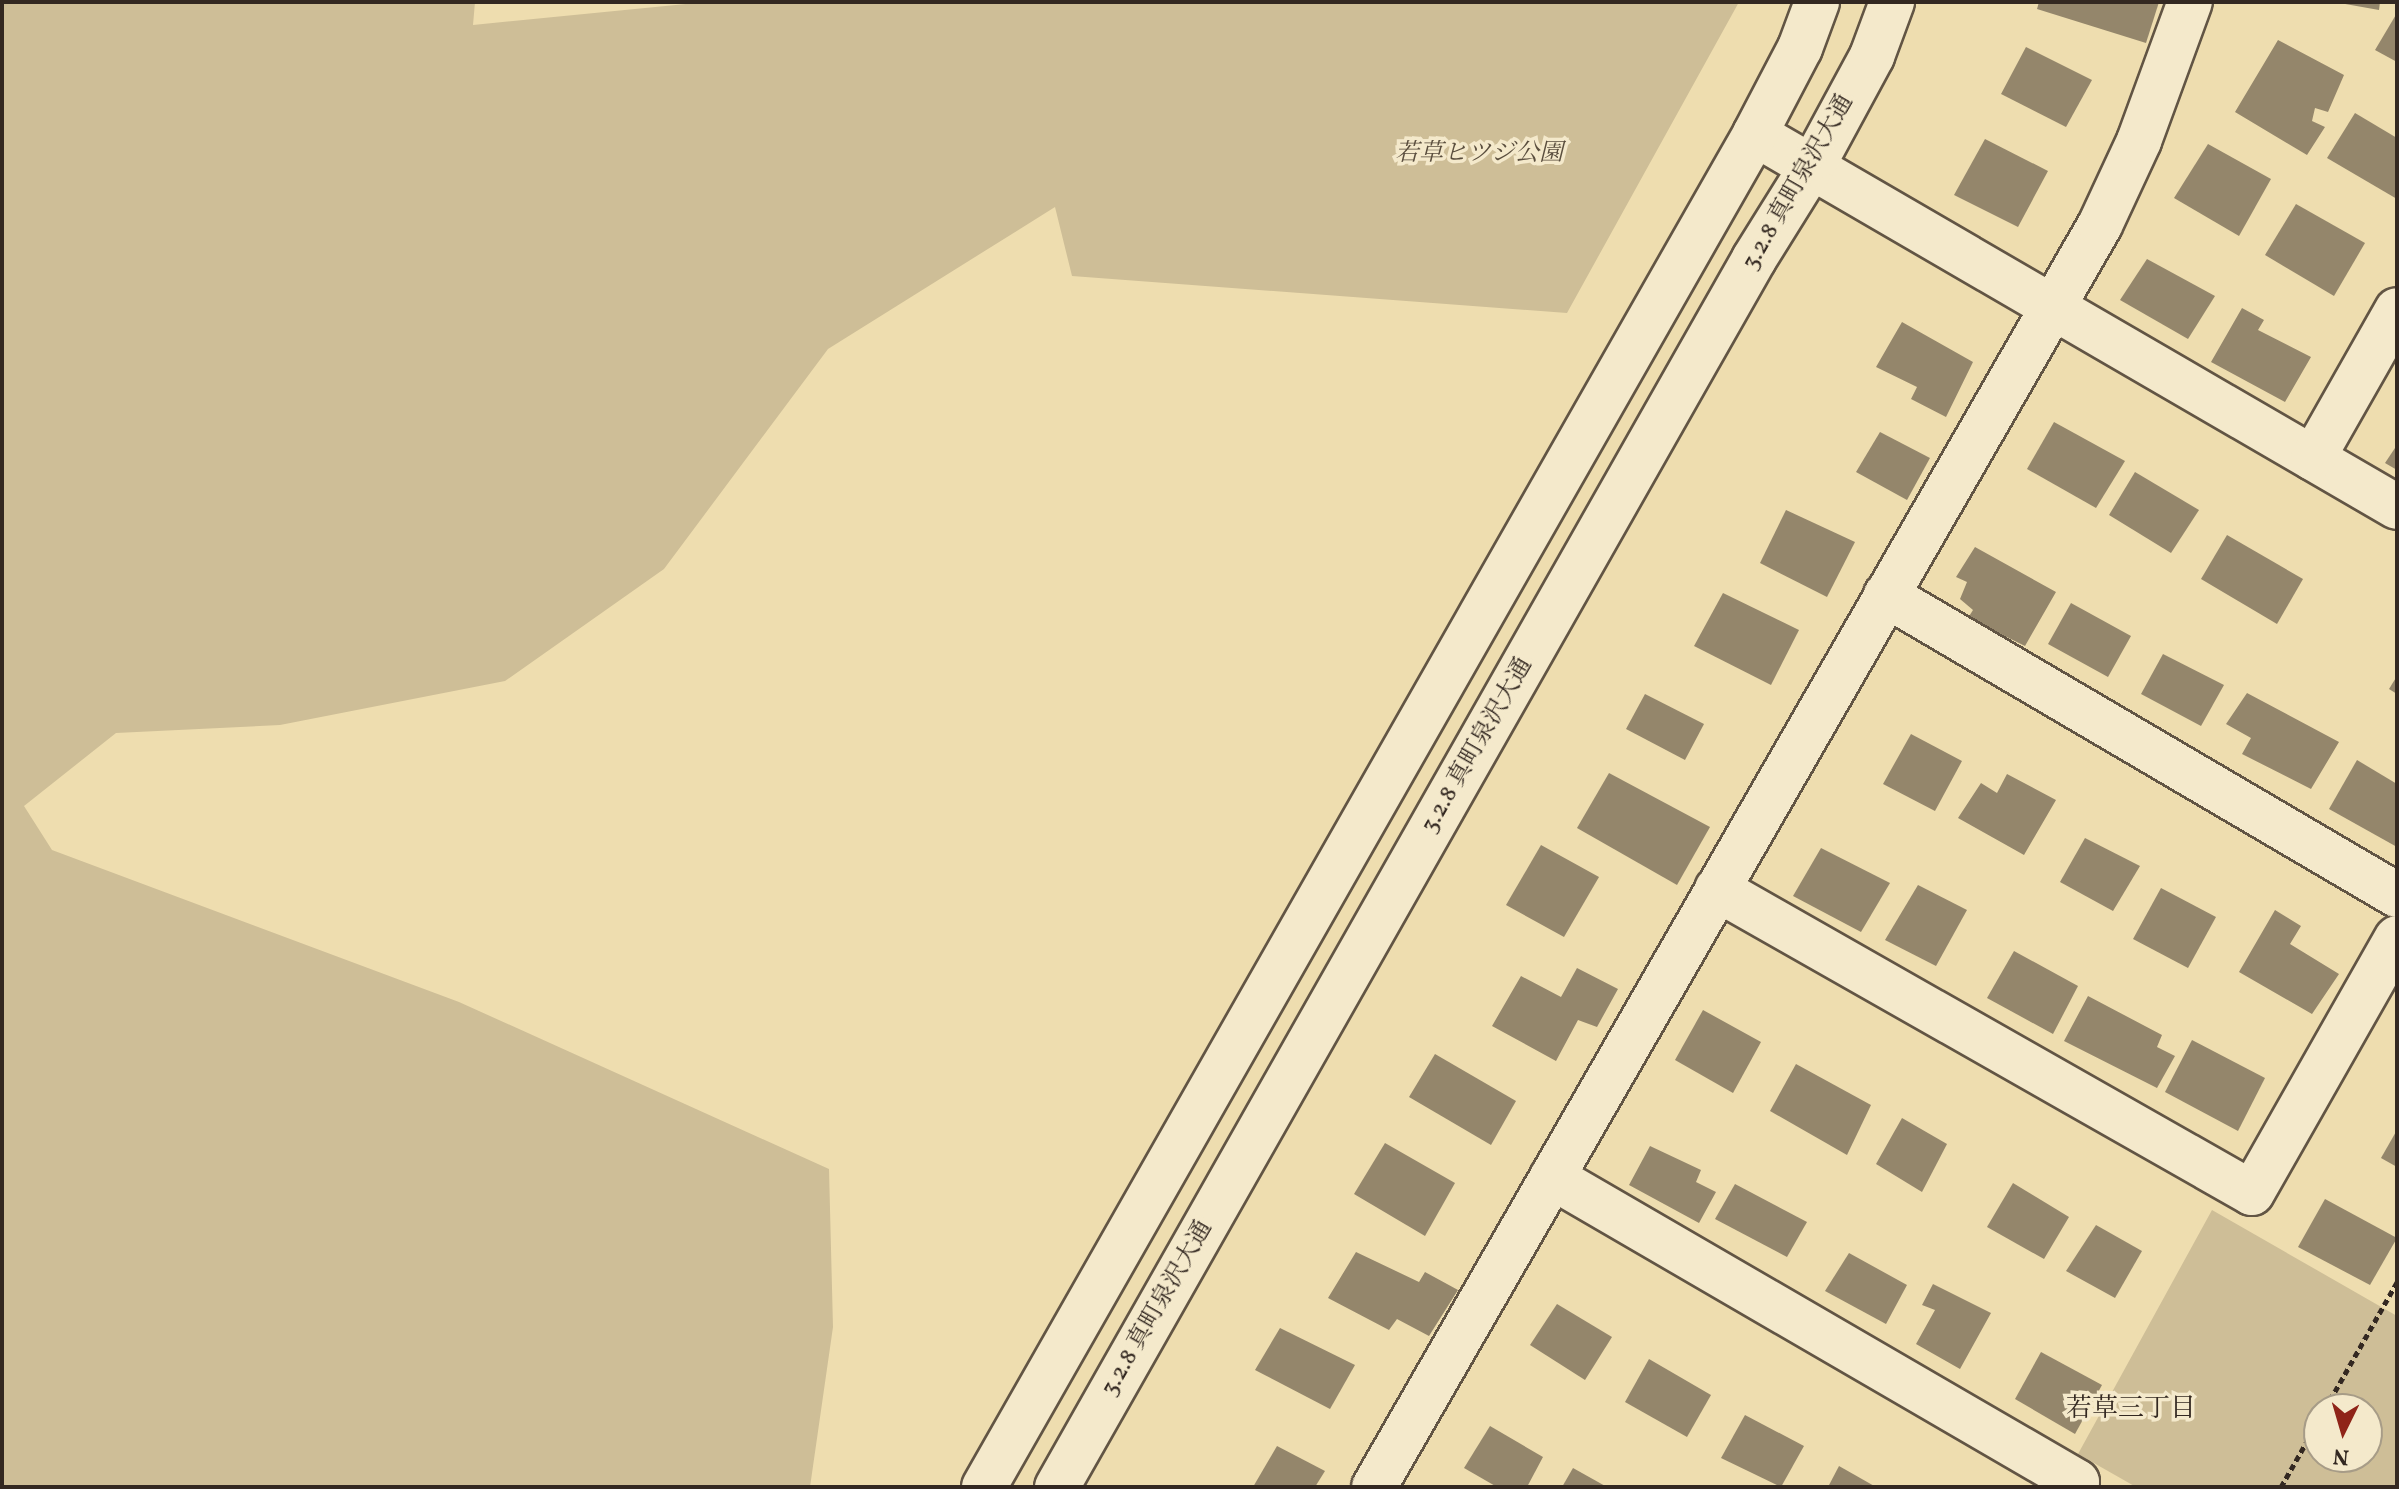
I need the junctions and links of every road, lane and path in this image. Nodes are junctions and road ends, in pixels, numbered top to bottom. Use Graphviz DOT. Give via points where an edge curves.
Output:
graph roads {
  1 [pos="1817,2"];
  2 [pos="1892,2"];
  3 [pos="2190,2"];
  4 [pos="1755,134"];
  5 [pos="1811,167"];
  6 [pos="2054,307"];
  7 [pos="2397,310"];
  8 [pos="2313,458"];
  9 [pos="2397,507"];
  10 [pos="1886,595"];
  11 [pos="1717,889"];
  12 [pos="2397,895"];
  13 [pos="2397,938"];
  14 [pos="1552,1177"];
  15 [pos="2397,1282"];
  16 [pos="2334,1393"];
  17 [pos="2303,1448"];
  18 [pos="1392,1481"];
  19 [pos="984,1487"];
  20 [pos="1057,1487"];
  21 [pos="2074,1487"];
  22 [pos="2281,1487"];
  1 -- 4 [label="street" via="1800,48"];
  2 -- 5 [label="street, 3.2.8 真町泉沢大通" via="1872,56"];
  3 -- 6 [label="street" via="2139,141"];
  4 -- 5 [label="street"];
  4 -- 19 [label="street"];
  5 -- 6 [label="street"];
  5 -- 20 [label="street, 3.2.8 真町泉沢大通"];
  6 -- 8 [label="street"];
  6 -- 10 [label="street"];
  7 -- 8 [label="street"];
  8 -- 9 [label="street"];
  10 -- 11 [label="street"];
  10 -- 12 [label="street"];
  11 -- 13 [label="street" via="2252,1193"];
  11 -- 14 [label="street"];
  14 -- 18 [label="street"];
  14 -- 21 [label="street" via="2077,1482"];
  15 -- 16 [label="path"];
  17 -- 22 [label="path"];
}
